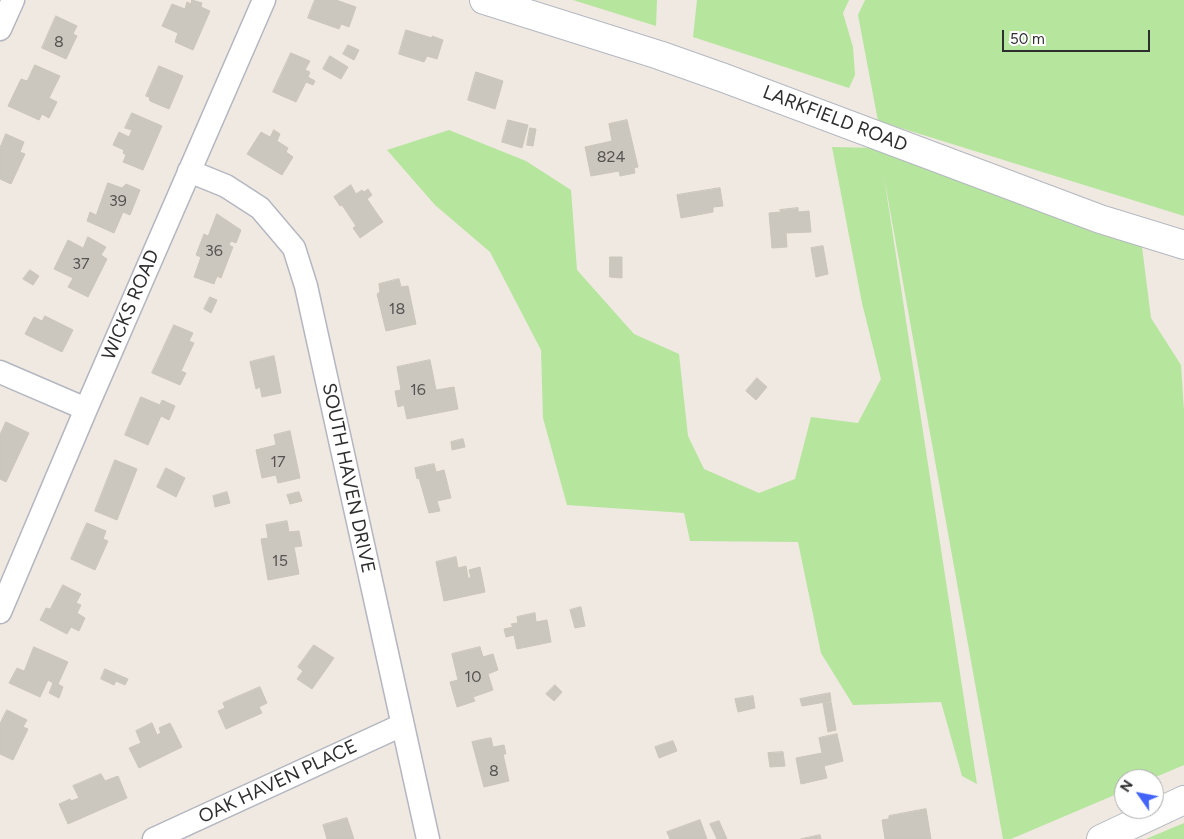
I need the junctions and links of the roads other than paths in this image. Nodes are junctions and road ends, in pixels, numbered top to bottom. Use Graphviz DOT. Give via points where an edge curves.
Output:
graph roads {
  1 [pos="13,0"];
  2 [pos="264,0"];
  3 [pos="484,0"];
  4 [pos="0,30"];
  5 [pos="189,171"];
  6 [pos="1184,245"];
  7 [pos="0,372"];
  8 [pos="86,409"];
  9 [pos="0,612"];
  10 [pos="402,725"];
  11 [pos="1184,800"];
  12 [pos="154,839"];
  13 [pos="428,839"];
  14 [pos="1101,839"];
  1 -- 4 [label="street"];
  2 -- 5 [label="street, WICKS ROAD"];
  3 -- 6 [label="main road, LARKFIELD ROAD" via="732,80 1100,220"];
  5 -- 8 [label="street, WICKS ROAD"];
  5 -- 10 [label="street, SOUTH HAVEN DRIVE" via="226,186 260,208 294,248 306,286"];
  7 -- 8 [label="street"];
  8 -- 9 [label="street, WICKS ROAD"];
  10 -- 12 [label="street, OAK HAVEN PLACE"];
  10 -- 13 [label="street, SOUTH HAVEN DRIVE"];
  11 -- 14 [label="main road"];
}
